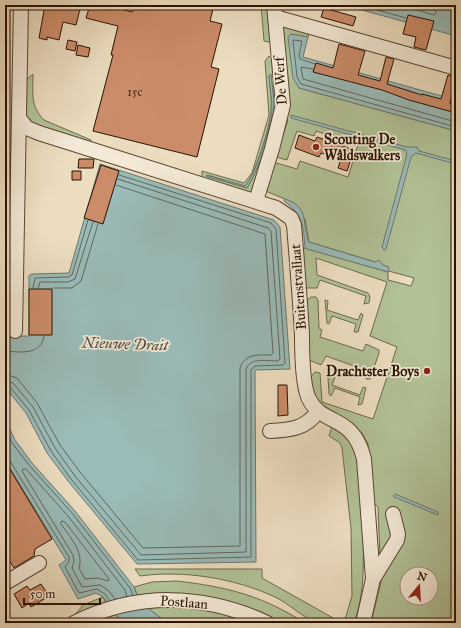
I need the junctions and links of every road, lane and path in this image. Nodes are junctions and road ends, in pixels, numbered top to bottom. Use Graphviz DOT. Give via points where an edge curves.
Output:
graph roads {
  1 [pos="21,5"];
  2 [pos="274,11"];
  3 [pos="456,68"];
  4 [pos="19,118"];
  5 [pos="256,201"];
  6 [pos="11,218"];
  7 [pos="15,331"];
  8 [pos="318,411"];
  9 [pos="270,431"];
  10 [pos="393,514"];
  11 [pos="39,563"];
  12 [pos="373,579"];
  13 [pos="5,583"];
  14 [pos="74,623"];
  15 [pos="267,623"];
  16 [pos="363,623"];
  1 -- 4 [label="street"];
  2 -- 3 [label="street"];
  2 -- 5 [label="street, De Werf" via="283,105"];
  4 -- 5 [label="street, Buitenstvallaat" via="27,128 39,133"];
  4 -- 6 [label="street"];
  5 -- 8 [label="street, Buitenstvallaat" via="285,213 294,225 304,374 308,398"];
  6 -- 7 [label="street"];
  8 -- 9 [label="street" via="307,424 291,430"];
  8 -- 12 [label="street, Buitenstvallaat" via="345,426 356,436 361,446"];
  10 -- 12 [label="street" via="397,540"];
  11 -- 13 [label="street"];
  12 -- 16 [label="street, Buitenstvallaat"];
  14 -- 15 [label="street, Postlaan" via="107,610 147,600 214,604"];
}
